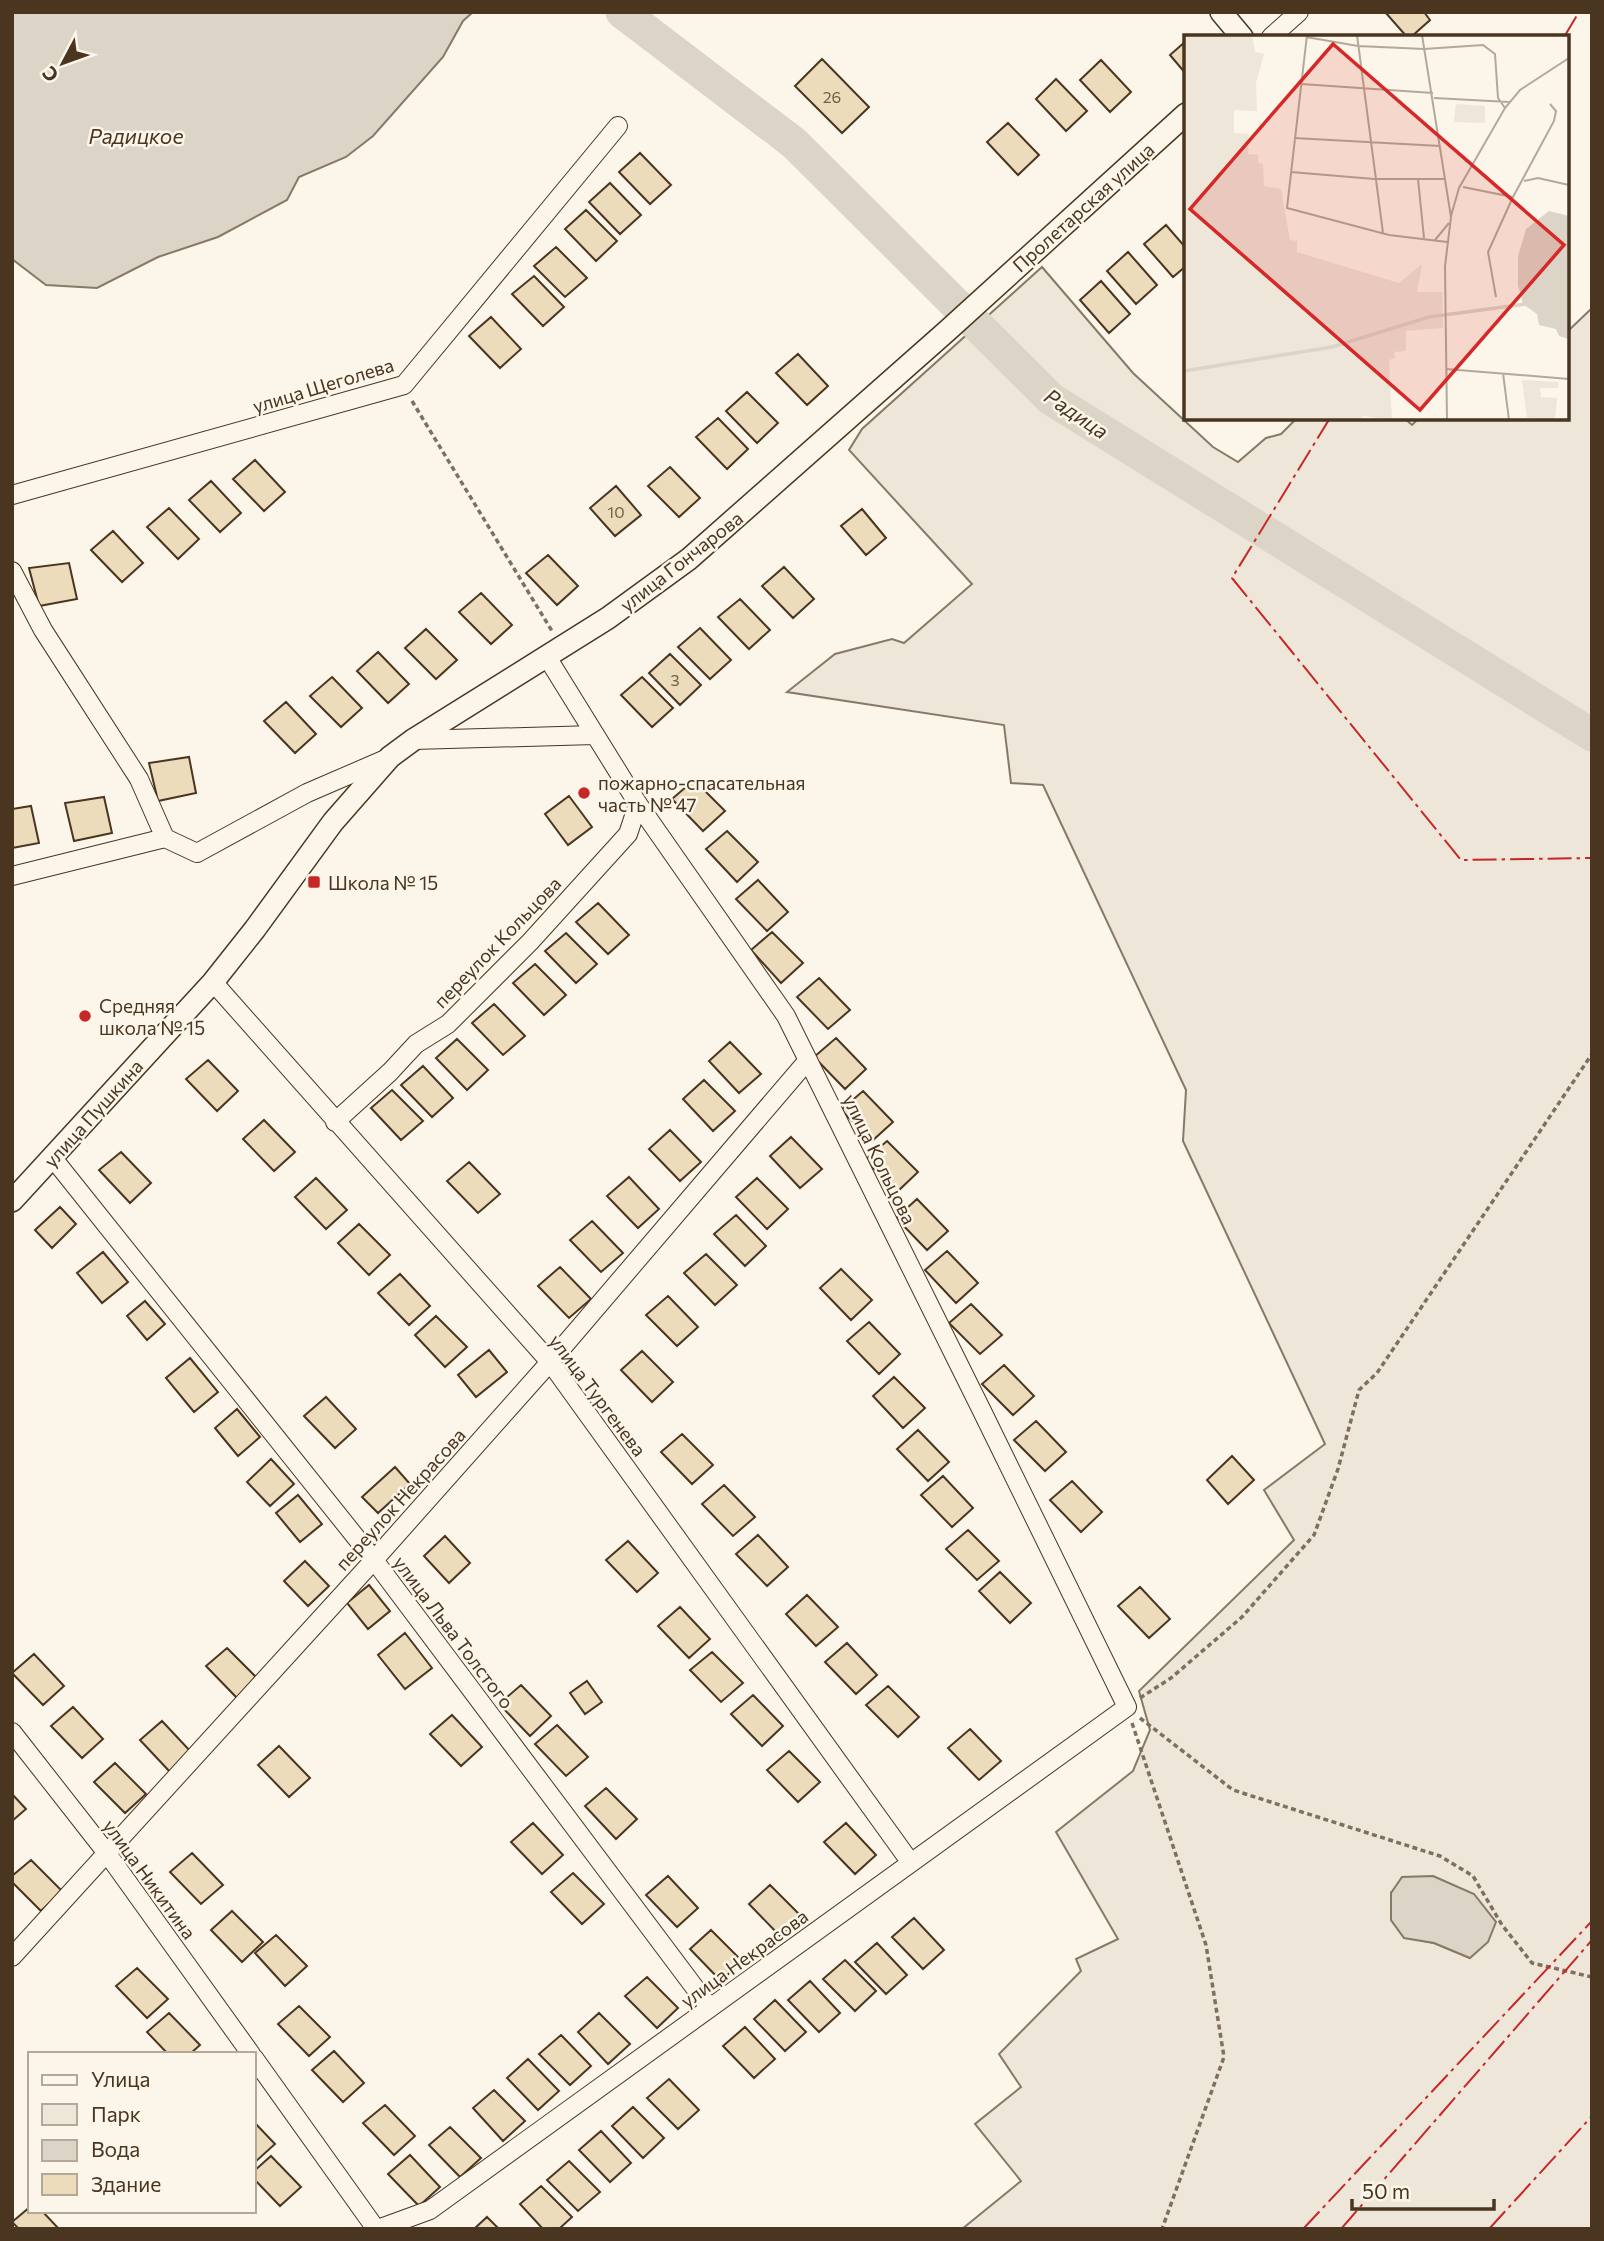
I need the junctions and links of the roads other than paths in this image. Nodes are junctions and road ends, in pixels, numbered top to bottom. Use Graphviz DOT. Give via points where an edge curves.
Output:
graph roads {
  1 [pos="1221,12"];
  2 [pos="1299,12"];
  3 [pos="1240,35"];
  4 [pos="1273,35"];
  5 [pos="1184,116"];
  6 [pos="618,126"];
  7 [pos="947,331"];
  8 [pos="12,495"];
  9 [pos="12,571"];
  10 [pos="554,652"];
  11 [pos="595,735"];
  12 [pos="412,740"];
  13 [pos="390,757"];
  14 [pos="638,804"];
  15 [pos="164,838"];
  16 [pos="12,876"];
  17 [pos="255,929"];
  18 [pos="213,982"];
  19 [pos="808,1060"];
  20 [pos="335,1122"];
  21 [pos="52,1157"];
  22 [pos="12,1201"];
  23 [pos="550,1362"];
  24 [pos="374,1560"];
  25 [pos="1127,1707"];
  26 [pos="12,1732"];
  27 [pos="106,1852"];
  28 [pos="911,1863"];
  29 [pos="12,1957"];
  30 [pos="710,2008"];
  31 [pos="250,2052"];
  32 [pos="256,2061"];
  33 [pos="377,2229"];
  1 -- 3 [label="street"];
  2 -- 4 [label="street"];
  5 -- 7 [label="street, Пролетарская улица"];
  6 -- 8 [label="street, улица Щеголева" via="402,386"];
  7 -- 10 [label="street, улица Гончарова" via="689,559"];
  9 -- 15 [label="street" via="43,630 139,779"];
  10 -- 11 [label="street, улица Кольцова"];
  10 -- 12 [label="street, улица Гончарова"];
  11 -- 12 [label="street"];
  11 -- 14 [label="street, улица Кольцова"];
  12 -- 13 [label="street, улица Гончарова"];
  13 -- 15 [label="street, улица Гончарова" via="307,793 197,853"];
  13 -- 17 [label="street, улица Гончарова" via="333,822"];
  14 -- 19 [label="street, улица Кольцова" via="786,1016"];
  14 -- 20 [label="street, переулок Кольцова" via="628,834 530,942 448,1024 416,1044"];
  15 -- 16 [label="street"];
  17 -- 18 [label="street, улица Пушкина"];
  18 -- 20 [label="street, улица Тургенева"];
  18 -- 21 [label="street, улица Пушкина"];
  19 -- 23 [label="street, переулок Некрасова"];
  19 -- 25 [label="street, улица Кольцова"];
  20 -- 23 [label="street, улица Тургенева"];
  21 -- 22 [label="street, улица Пушкина"];
  21 -- 24 [label="street, улица Льва Толстого"];
  23 -- 24 [label="street, переулок Некрасова"];
  23 -- 28 [label="street, улица Тургенева"];
  24 -- 27 [label="street, переулок Некрасова"];
  24 -- 30 [label="street, улица Льва Толстого"];
  25 -- 28 [label="street, улица Некрасова"];
  26 -- 27 [label="street, улица Никитина"];
  27 -- 29 [label="street, переулок Некрасова"];
  27 -- 31 [label="street, улица Никитина"];
  28 -- 30 [label="street, улица Некрасова"];
  30 -- 33 [label="street, улица Некрасова" via="430,2210"];
  32 -- 33 [label="street"];
}
